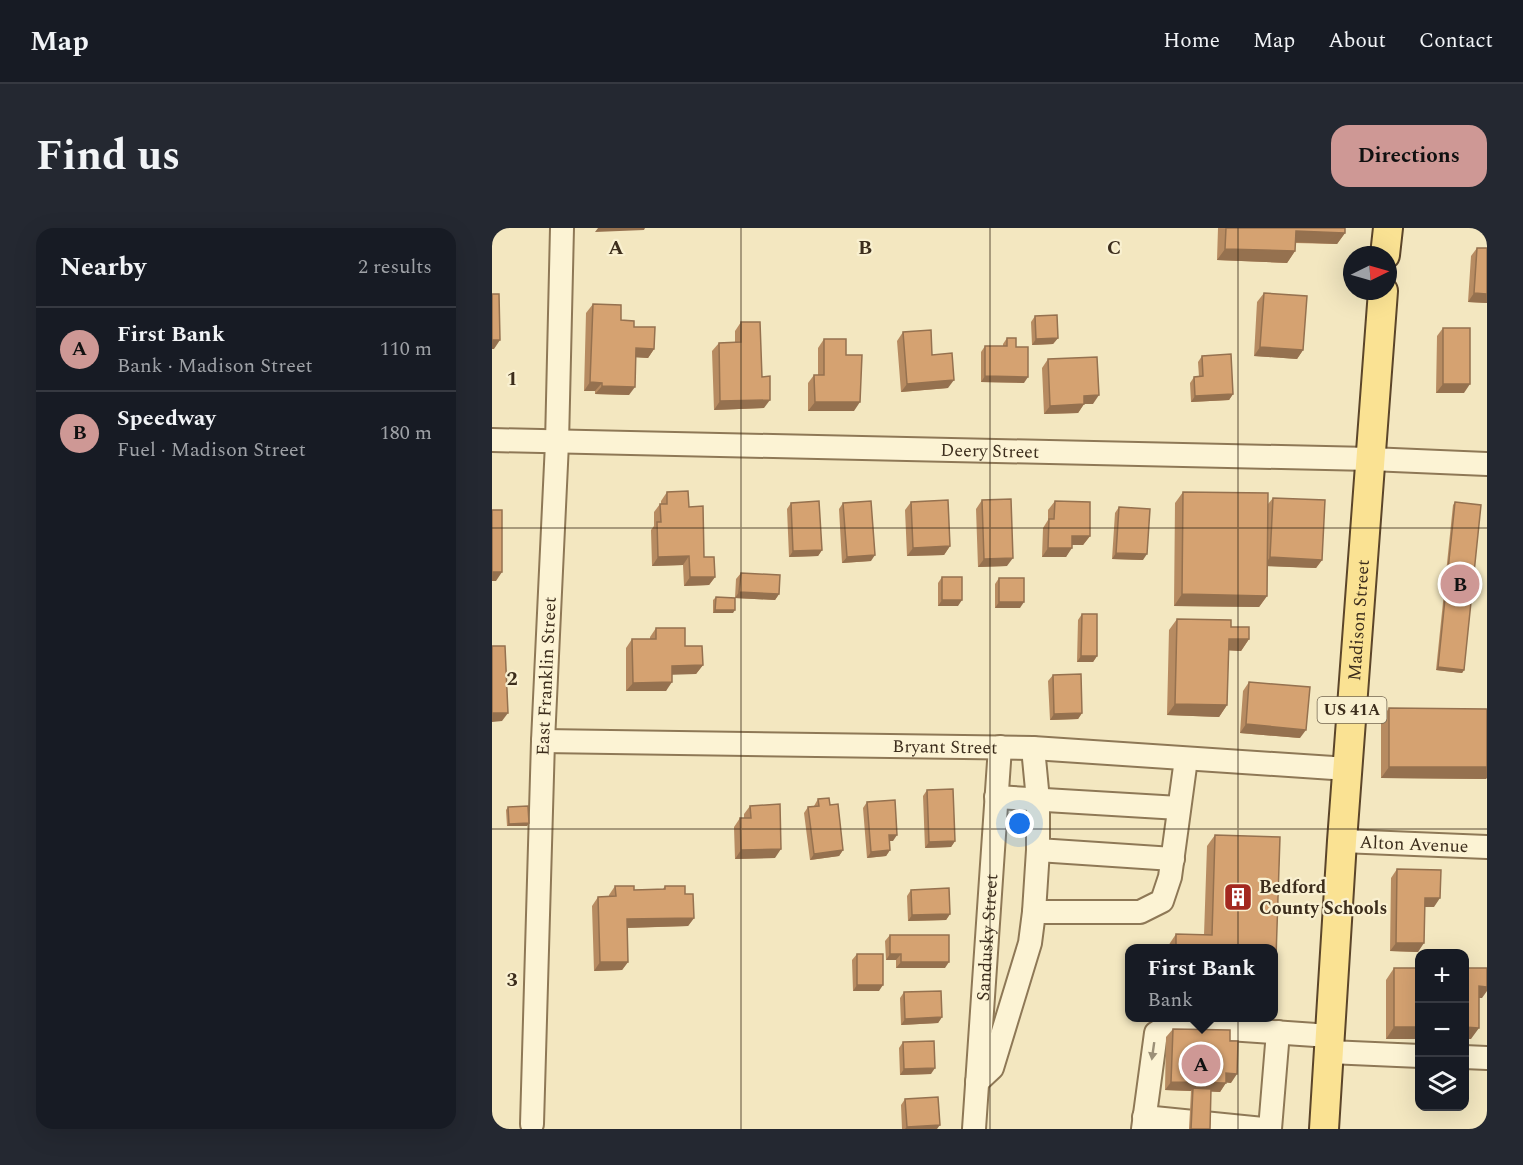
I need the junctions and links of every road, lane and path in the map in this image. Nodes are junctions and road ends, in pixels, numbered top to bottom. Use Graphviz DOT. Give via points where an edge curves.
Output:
graph roads {
  1 [pos="562,228"];
  2 [pos="1388,228"];
  3 [pos="1386,246"];
  4 [pos="1382,300"];
  5 [pos="492,440"];
  6 [pos="557,443"];
  7 [pos="1370,459"];
  8 [pos="1487,464"];
  9 [pos="543,741"];
  10 [pos="1000,747"];
  11 [pos="1033,747"];
  12 [pos="1186,759"];
  13 [pos="1348,769"];
  14 [pos="996,797"];
  15 [pos="1038,800"];
  16 [pos="1179,808"];
  17 [pos="1342,841"];
  18 [pos="1487,847"];
  19 [pos="1038,850"];
  20 [pos="1173,859"];
  21 [pos="1034,912"];
  22 [pos="1278,1032"];
  23 [pos="1329,1044"];
  24 [pos="1415,1055"];
  25 [pos="1469,1058"];
  26 [pos="1487,1058"];
  27 [pos="977,1082"];
  28 [pos="1144,1123"];
  29 [pos="532,1124"];
  30 [pos="974,1129"];
  31 [pos="1263,1129"];
  32 [pos="1270,1129"];
  33 [pos="1324,1129"];
  1 -- 6 [label="street, East Franklin Street"];
  2 -- 3 [label="main road"];
  4 -- 7 [label="main road, Madison Street / US 41A"];
  5 -- 6 [label="street, Deery Street"];
  6 -- 7 [label="street, Deery Street"];
  6 -- 9 [label="street, East Franklin Street"];
  7 -- 8 [label="street, Deery Street"];
  7 -- 13 [label="main road, Madison Street / US 41A"];
  9 -- 10 [label="street, Bryant Street"];
  9 -- 29 [label="street, East Franklin Street"];
  10 -- 11 [label="street, Bryant Street"];
  10 -- 14 [label="street, Sandusky Street"];
  11 -- 12 [label="street, Bryant Street"];
  11 -- 15 [label="street"];
  12 -- 13 [label="street, Bryant Street"];
  12 -- 16 [label="street"];
  13 -- 17 [label="main road, Madison Street / US 41A"];
  14 -- 15 [label="street"];
  14 -- 27 [label="street, Sandusky Street"];
  15 -- 16 [label="street"];
  15 -- 19 [label="street"];
  16 -- 20 [label="street"];
  17 -- 18 [label="street, Alton Avenue"];
  17 -- 23 [label="main road, Madison Street / US 41A"];
  19 -- 20 [label="street"];
  19 -- 21 [label="street"];
  20 -- 21 [label="street" via="1162,901 1140,912"];
  21 -- 27 [label="street" via="1030,943 992,1068"];
  22 -- 23 [label="street"];
  22 -- 28 [label="street, one-way" via="1169,1025 1156,1034"];
  22 -- 32 [label="street"];
  23 -- 24 [label="street"];
  23 -- 33 [label="main road, Madison Street / US 41A"];
  25 -- 26 [label="street"];
  27 -- 30 [label="street, Sandusky Street"];
  28 -- 31 [label="street"];
}
